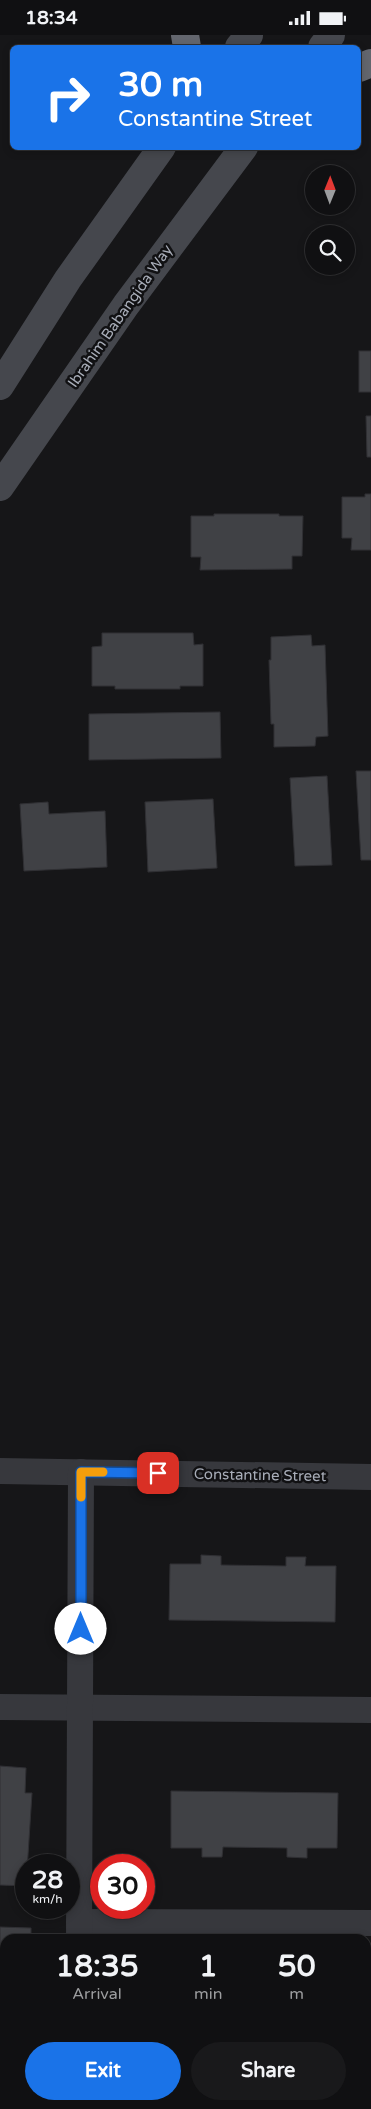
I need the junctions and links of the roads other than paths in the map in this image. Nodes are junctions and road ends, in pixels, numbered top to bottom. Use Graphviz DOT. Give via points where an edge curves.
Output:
graph roads {
  1 [pos="249,35"];
  2 [pos="241,45"];
  3 [pos="160,150"];
  4 [pos="242,150"];
  5 [pos="0,386"];
  6 [pos="0,487"];
  7 [pos="0,1471"];
  8 [pos="81,1472"];
  9 [pos="371,1477"];
  10 [pos="0,1707"];
  11 [pos="81,1707"];
  12 [pos="371,1710"];
  13 [pos="371,1923"];
  14 [pos="79,1931"];
  1 -- 2 [label="main road"];
  3 -- 5 [label="main road" via="68,279"];
  4 -- 6 [label="main road, Ibrahim Babangida Way" via="126,305"];
  7 -- 8 [label="street, Constantine Street"];
  8 -- 9 [label="street, Constantine Street"];
  8 -- 11 [label="street"];
  10 -- 11 [label="street"];
  11 -- 12 [label="street"];
  11 -- 14 [label="street"];
  13 -- 14 [label="street"];
}
